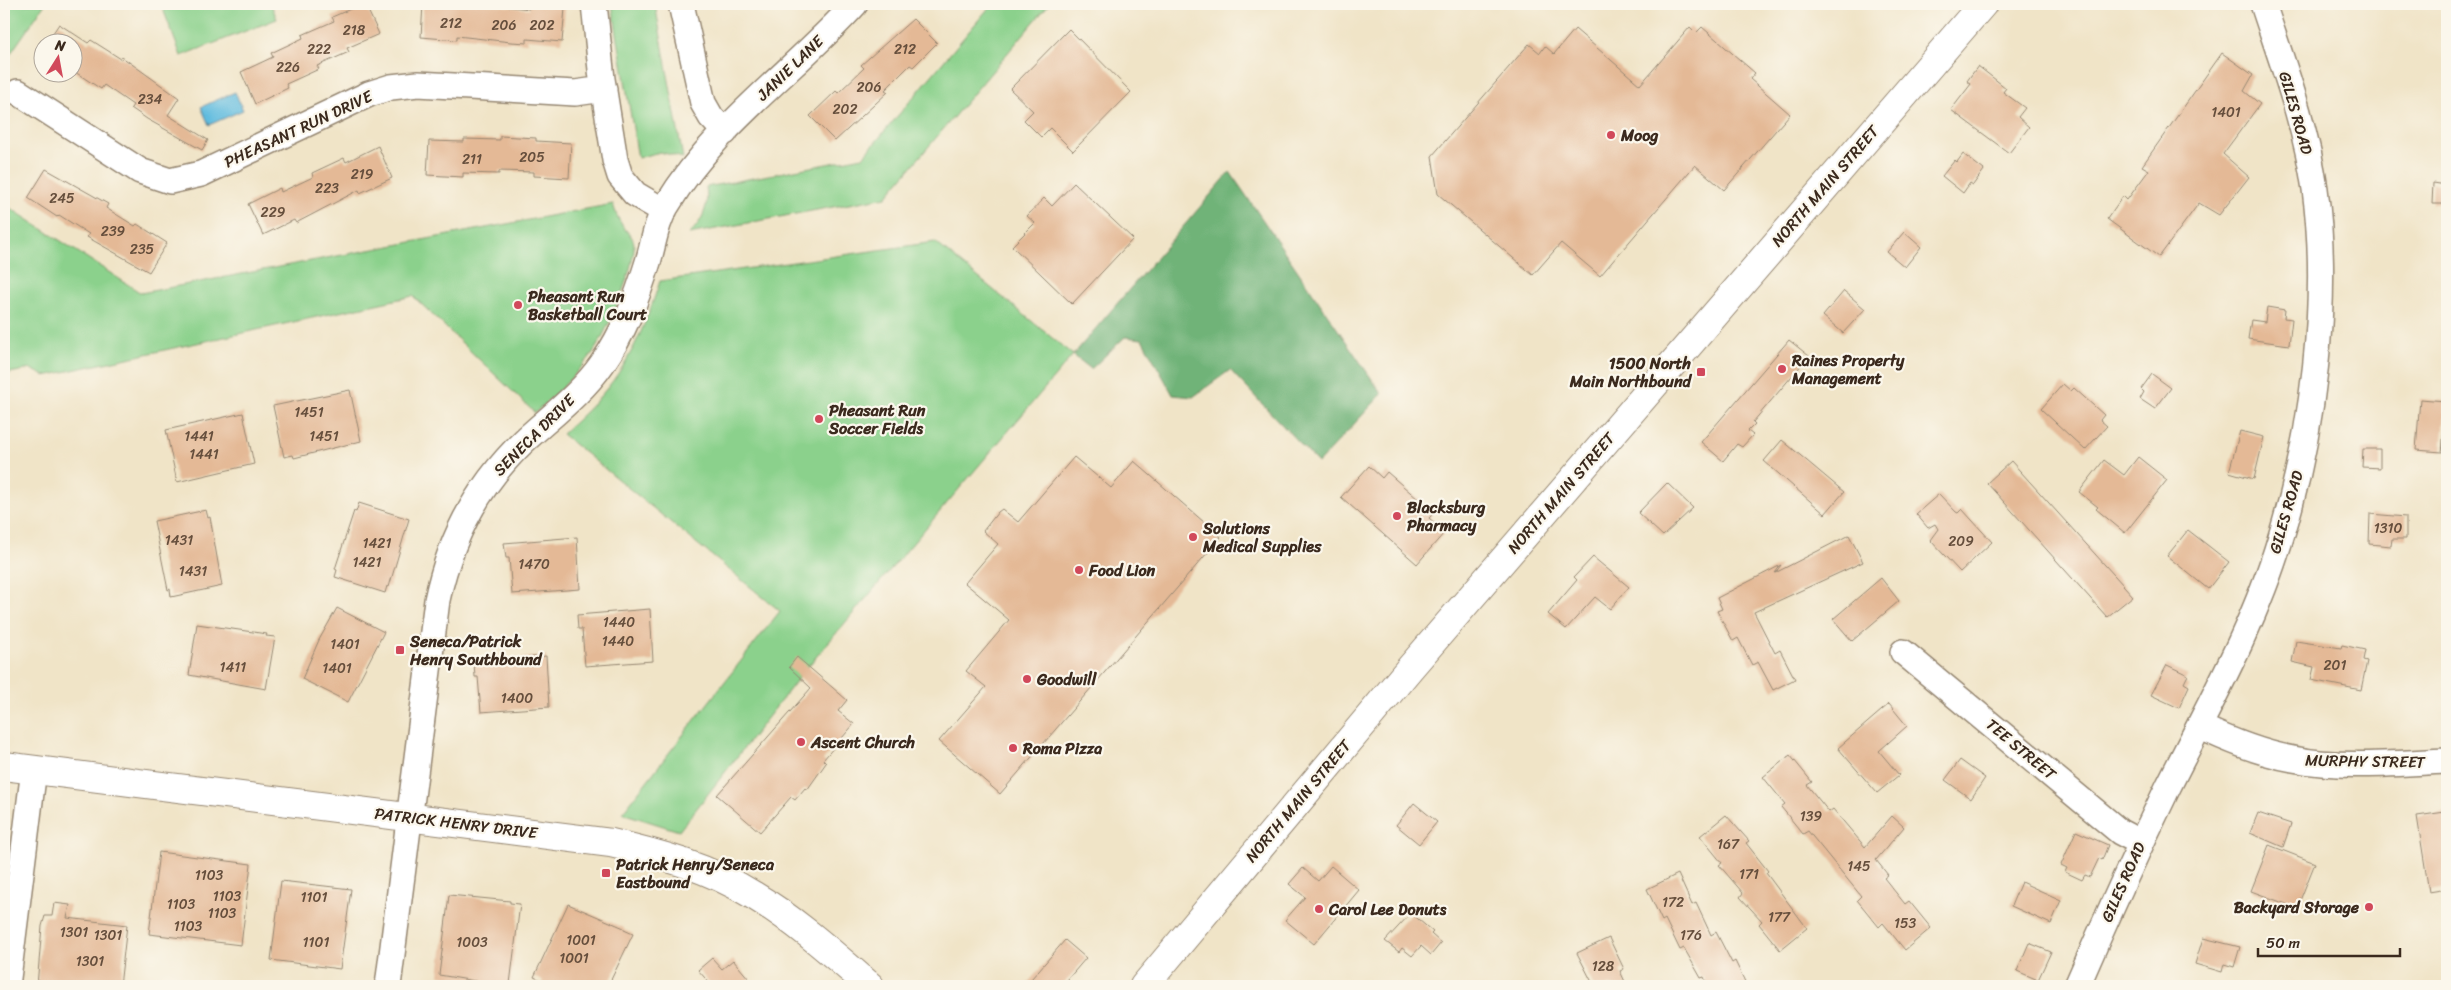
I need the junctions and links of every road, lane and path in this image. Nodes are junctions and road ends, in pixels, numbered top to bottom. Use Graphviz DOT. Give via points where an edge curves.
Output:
graph roads {
  1 [pos="594,4"];
  2 [pos="681,4"];
  3 [pos="855,4"];
  4 [pos="2263,4"];
  5 [pos="1971,8"];
  6 [pos="604,89"];
  7 [pos="18,92"];
  8 [pos="724,132"];
  9 [pos="664,211"];
  10 [pos="1903,652"];
  11 [pos="2199,726"];
  12 [pos="2447,761"];
  13 [pos="4,766"];
  14 [pos="34,769"];
  15 [pos="409,817"];
  16 [pos="2140,843"];
  17 [pos="856,982"];
  18 [pos="7,986"];
  19 [pos="388,986"];
  20 [pos="1144,986"];
  21 [pos="2077,986"];
  1 -- 6 [label="street"];
  2 -- 8 [label="street" via="703,103"];
  3 -- 8 [label="street, JANIE LANE"];
  4 -- 11 [label="street, GILES ROAD" via="2298,114 2314,186 2320,254 2317,349 2300,466 2280,542 2254,608"];
  5 -- 20 [label="main road, NORTH MAIN STREET"];
  6 -- 7 [label="street, PHEASANT RUN DRIVE" via="575,93 418,84 391,87 369,94 201,174 170,180 140,172"];
  6 -- 9 [label="street" via="620,176 635,194"];
  8 -- 9 [label="street, JANIE LANE" via="681,184"];
  9 -- 15 [label="street, SENECA DRIVE" via="638,295 614,345 586,383 496,471 471,506 452,544 437,600"];
  10 -- 16 [label="street, TEE STREET" via="2120,832"];
  11 -- 12 [label="street, MURPHY STREET" via="2234,743 2294,759 2335,763"];
  11 -- 16 [label="street, GILES ROAD"];
  13 -- 14 [label="main road, PATRICK HENRY DRIVE"];
  14 -- 15 [label="main road, PATRICK HENRY DRIVE"];
  14 -- 18 [label="street"];
  15 -- 17 [label="main road, PATRICK HENRY DRIVE" via="610,843 670,858 753,895 787,918"];
  15 -- 19 [label="street, SENECA DRIVE"];
  16 -- 21 [label="street, GILES ROAD"];
}
